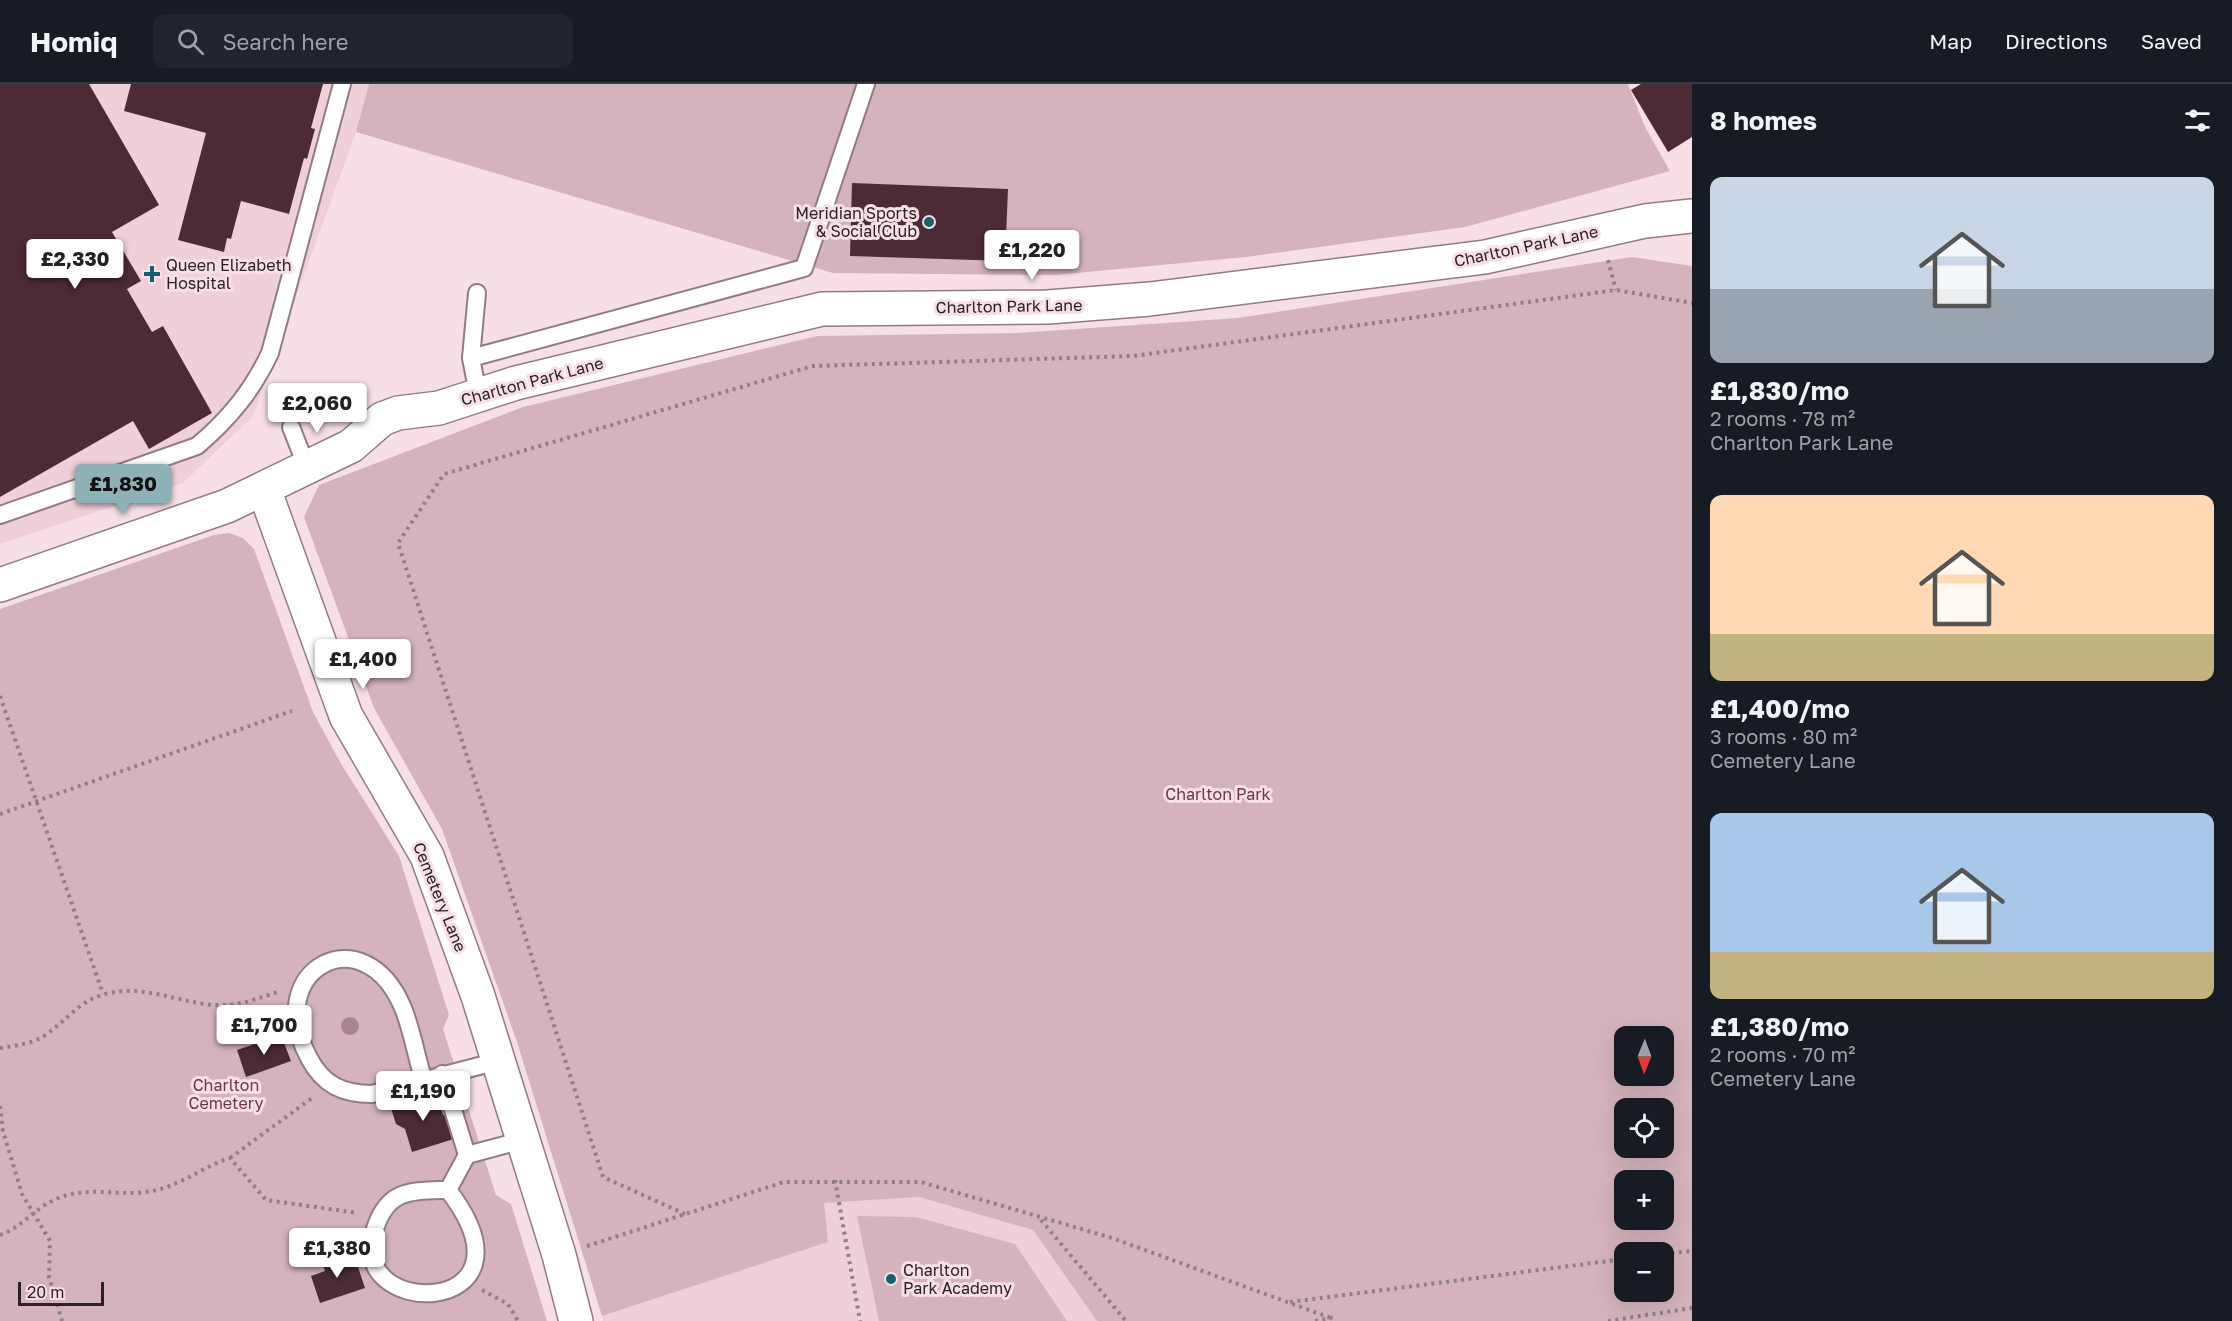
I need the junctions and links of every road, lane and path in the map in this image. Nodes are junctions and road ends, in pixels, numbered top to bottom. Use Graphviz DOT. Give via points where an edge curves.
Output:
graph roads {
  1 [pos="342,84"];
  2 [pos="866,84"];
  3 [pos="1692,216"];
  4 [pos="1606,254"];
  5 [pos="1616,290"];
  6 [pos="477,293"];
  7 [pos="1692,303"];
  8 [pos="471,358"];
  9 [pos="478,393"];
  10 [pos="291,427"];
  11 [pos="307,468"];
  12 [pos="264,489"];
  13 [pos="0,514"];
  14 [pos="0,585"];
  15 [pos="0,696"];
  16 [pos="292,711"];
  17 [pos="38,800"];
  18 [pos="0,814"];
  19 [pos="302,984"];
  20 [pos="103,994"];
  21 [pos="0,1048"];
  22 [pos="498,1061"];
  23 [pos="442,1074"];
  24 [pos="423,1078"];
  25 [pos="329,1085"];
  26 [pos="0,1106"];
  27 [pos="523,1140"];
  28 [pos="467,1155"];
  29 [pos="230,1158"];
  30 [pos="836,1180"];
  31 [pos="448,1190"];
  32 [pos="685,1214"];
  33 [pos="34,1215"];
  34 [pos="380,1218"];
  35 [pos="1040,1219"];
  36 [pos="0,1235"];
  37 [pos="582,1247"];
  38 [pos="1692,1251"];
  39 [pos="1674,1253"];
  40 [pos="1614,1260"];
  41 [pos="471,1292"];
  42 [pos="1289,1302"];
  43 [pos="404,1306"];
  44 [pos="1692,1308"];
  45 [pos="1331,1318"];
  46 [pos="1641,1318"];
  47 [pos="62,1321"];
  48 [pos="518,1321"];
  49 [pos="576,1321"];
  50 [pos="860,1321"];
  51 [pos="1126,1321"];
  52 [pos="1315,1321"];
  53 [pos="1336,1321"];
  54 [pos="1608,1321"];
  55 [pos="1614,1321"];
  1 -- 13 [label="lane" via="270,353 255,384 222,424 197,446"];
  2 -- 8 [label="lane" via="804,268"];
  3 -- 9 [label="street, Charlton Park Lane" via="1645,221 1485,257 1194,294 1048,307 822,309"];
  4 -- 5 [label="path"];
  5 -- 7 [label="path"];
  5 -- 32 [label="path" via="1133,356 813,366 444,474 398,543 603,1177"];
  6 -- 8 [label="lane"];
  8 -- 9 [label="lane"];
  9 -- 11 [label="street, Charlton Park Lane" via="439,408 382,419 351,446"];
  10 -- 11 [label="lane"];
  11 -- 12 [label="street, Charlton Park Lane"];
  12 -- 14 [label="street, Charlton Park Lane" via="227,506"];
  12 -- 22 [label="street, Cemetery Lane" via="346,716 427,856"];
  15 -- 17 [label="path"];
  16 -- 17 [label="path"];
  17 -- 18 [label="path"];
  17 -- 20 [label="path"];
  19 -- 20 [label="path" via="242,1004 214,1005 158,992"];
  19 -- 24 [label="lane" via="318,966 338,958 356,960 376,969 402,1008"];
  19 -- 25 [label="lane" via="295,1012 299,1041"];
  20 -- 21 [label="path" via="78,1007 44,1036 19,1046"];
  22 -- 23 [label="lane"];
  22 -- 27 [label="street, Cemetery Lane"];
  23 -- 24 [label="lane"];
  23 -- 28 [label="lane"];
  24 -- 25 [label="lane" via="372,1094 351,1094"];
  25 -- 29 [label="path"];
  26 -- 33 [label="path" via="10,1159"];
  27 -- 28 [label="lane"];
  27 -- 49 [label="street, Cemetery Lane"];
  28 -- 31 [label="lane"];
  29 -- 33 [label="path" via="167,1187 144,1192 86,1190 53,1200"];
  29 -- 34 [label="path" via="266,1200"];
  30 -- 32 [label="path" via="784,1182"];
  30 -- 35 [label="path" via="921,1182"];
  30 -- 50 [label="path"];
  31 -- 34 [label="lane" via="404,1193 391,1200"];
  31 -- 41 [label="lane" via="460,1211 474,1254 476,1277"];
  32 -- 37 [label="path"];
  33 -- 36 [label="path"];
  33 -- 47 [label="path" via="50,1241 49,1277"];
  34 -- 43 [label="lane" via="371,1252 372,1268 379,1285"];
  35 -- 42 [label="path" via="1112,1239"];
  35 -- 51 [label="path"];
  38 -- 39 [label="path"];
  40 -- 42 [label="path"];
  41 -- 48 [label="path" via="508,1304"];
  42 -- 45 [label="path"];
  44 -- 46 [label="path"];
  45 -- 52 [label="path"];
  45 -- 53 [label="path"];
  46 -- 55 [label="path"];
  54 -- 55 [label="path"];
}
